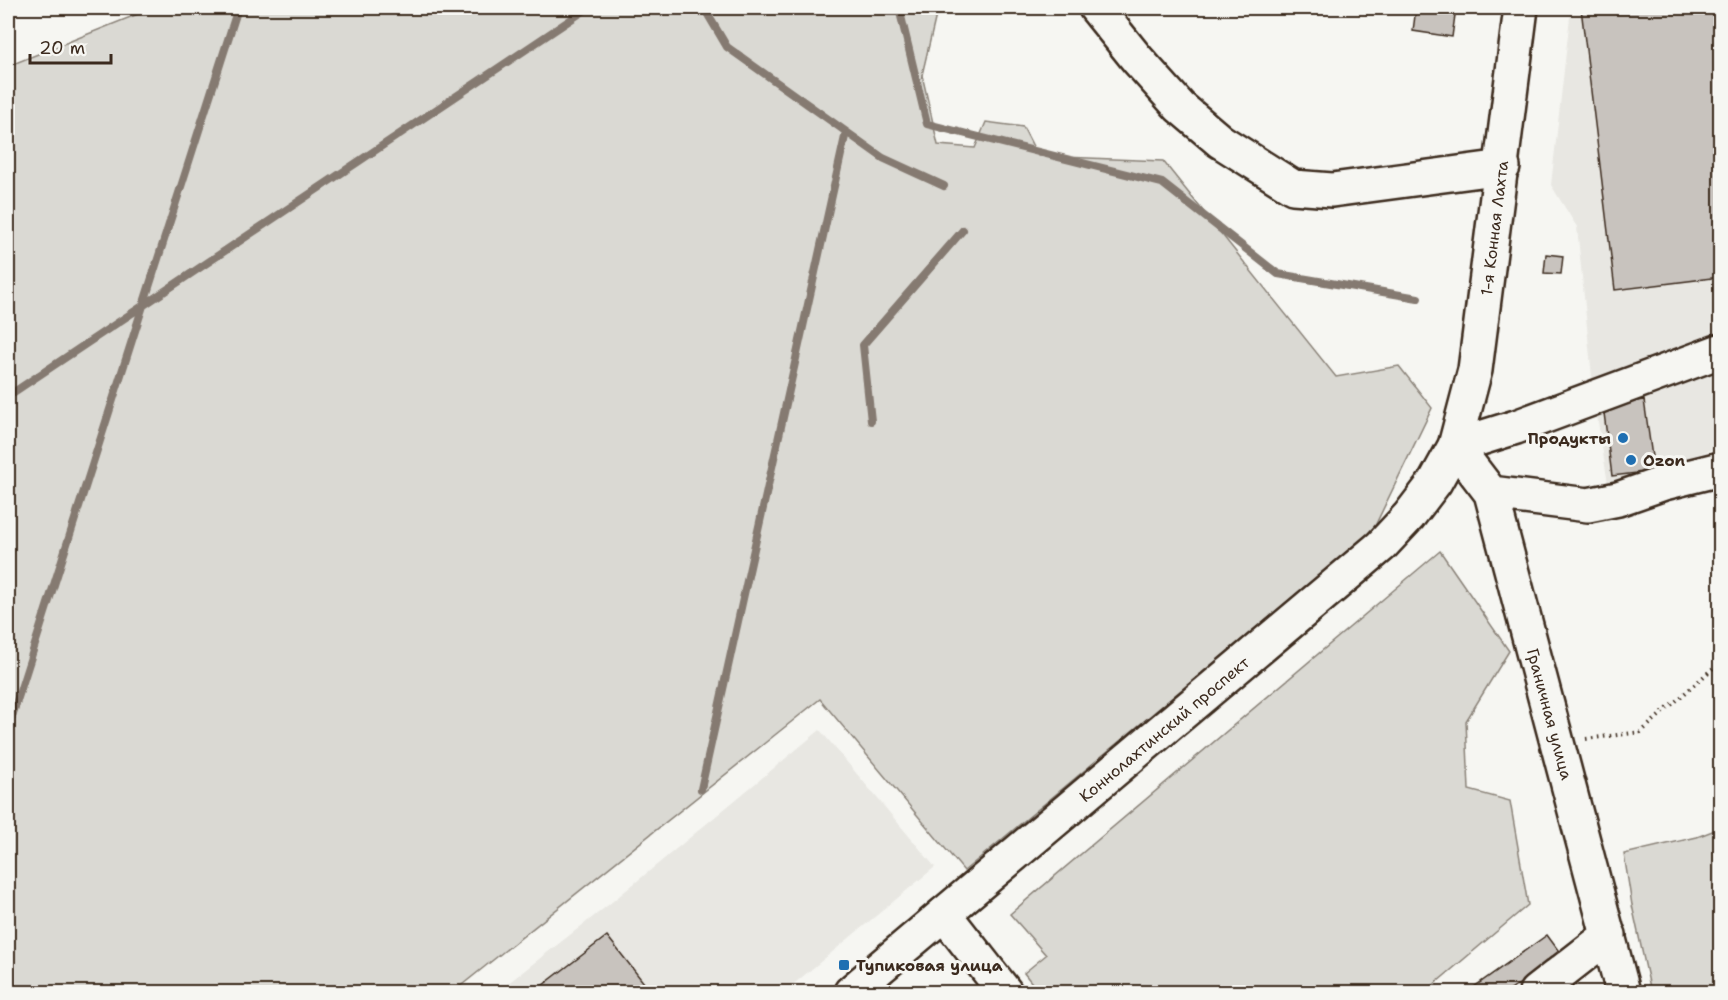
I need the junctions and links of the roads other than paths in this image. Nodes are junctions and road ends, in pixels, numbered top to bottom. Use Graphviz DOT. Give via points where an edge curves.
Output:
graph roads {
  1 [pos="1096,8"];
  2 [pos="1521,8"];
  3 [pos="1503,167"];
  4 [pos="1720,351"];
  5 [pos="1455,446"];
  6 [pos="1720,469"];
  7 [pos="1491,493"];
  8 [pos="945,914"];
  9 [pos="1609,935"];
  10 [pos="851,993"];
  11 [pos="1005,993"];
  12 [pos="1536,993"];
  13 [pos="1623,993"];
  1 -- 3 [label="street" via="1180,107 1220,141 1293,187 1332,190"];
  2 -- 3 [label="street, 1-я Конная Лахта"];
  3 -- 5 [label="street, 1-я Конная Лахта" via="1475,370"];
  4 -- 5 [label="street"];
  5 -- 7 [label="street, Граничная улица"];
  5 -- 8 [label="street, Коннолахтинский проспект" via="1435,482 1381,546"];
  6 -- 7 [label="street" via="1588,505"];
  7 -- 9 [label="street, Граничная улица"];
  8 -- 10 [label="street, Коннолахтинский проспект"];
  8 -- 11 [label="street"];
  9 -- 12 [label="street"];
  9 -- 13 [label="street, Граничная улица"];
}
